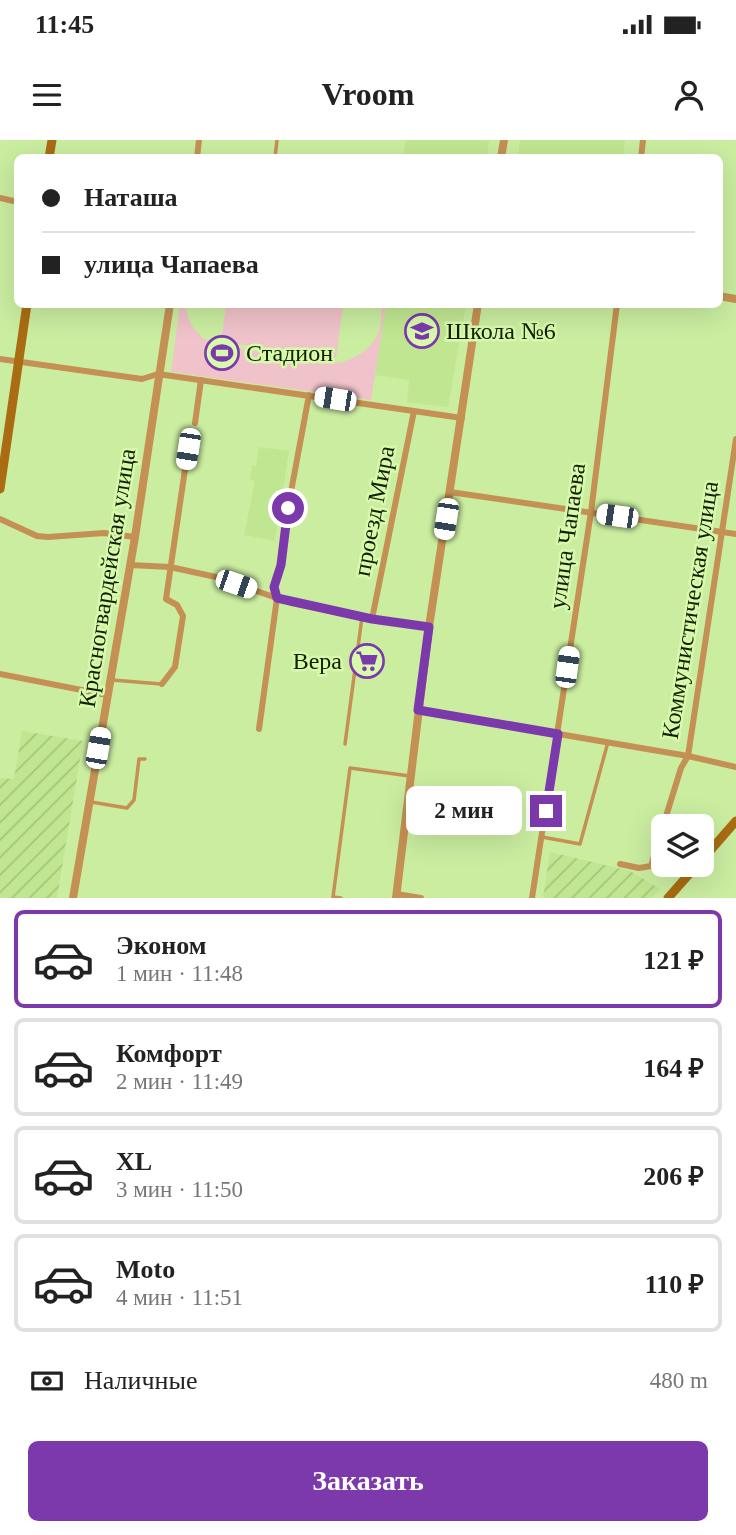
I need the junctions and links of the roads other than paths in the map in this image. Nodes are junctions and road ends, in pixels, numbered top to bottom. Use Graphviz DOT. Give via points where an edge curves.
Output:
graph roads {
  1 [pos="26,308"];
  2 [pos="169,308"];
  3 [pos="477,308"];
  4 [pos="616,308"];
  5 [pos="0,359"];
  6 [pos="19,361"];
  7 [pos="158,374"];
  8 [pos="201,380"];
  9 [pos="309,395"];
  10 [pos="414,411"];
  11 [pos="462,418"];
  12 [pos="195,423"];
  13 [pos="736,439"];
  14 [pos="188,449"];
  15 [pos="0,489"];
  16 [pos="450,492"];
  17 [pos="591,512"];
  18 [pos="0,519"];
  19 [pos="721,531"];
  20 [pos="736,534"];
  21 [pos="135,537"];
  22 [pos="130,565"];
  23 [pos="170,567"];
  24 [pos="277,598"];
  25 [pos="362,617"];
  26 [pos="372,619"];
  27 [pos="429,627"];
  28 [pos="0,674"];
  29 [pos="110,680"];
  30 [pos="162,684"];
  31 [pos="107,695"];
  32 [pos="418,710"];
  33 [pos="259,729"];
  34 [pos="558,734"];
  35 [pos="608,742"];
  36 [pos="345,744"];
  37 [pos="688,756"];
  38 [pos="145,759"];
  39 [pos="736,767"];
  40 [pos="410,776"];
  41 [pos="89,802"];
  42 [pos="667,814"];
  43 [pos="736,821"];
  44 [pos="542,837"];
  45 [pos="714,846"];
  46 [pos="620,864"];
  47 [pos="651,866"];
  48 [pos="687,877"];
  49 [pos="396,896"];
  50 [pos="73,898"];
  51 [pos="341,898"];
  52 [pos="421,898"];
  53 [pos="533,898"];
  54 [pos="668,898"];
  1 -- 6 [label="main road"];
  2 -- 7 [label="street, Красногвардейская улица"];
  3 -- 11 [label="street"];
  4 -- 17 [label="street, улица Чапаева"];
  5 -- 6 [label="street"];
  6 -- 7 [label="street" via="142,379"];
  6 -- 15 [label="main road"];
  7 -- 8 [label="street"];
  7 -- 21 [label="street, Красногвардейская улица"];
  8 -- 9 [label="street"];
  8 -- 12 [label="street"];
  9 -- 10 [label="street"];
  9 -- 24 [label="street" via="274,587"];
  10 -- 11 [label="street"];
  10 -- 26 [label="street, проезд Мира"];
  11 -- 16 [label="street"];
  13 -- 19 [label="street, Коммунистическая улица"];
  14 -- 23 [label="street"];
  16 -- 17 [label="street"];
  16 -- 27 [label="street"];
  17 -- 19 [label="street"];
  17 -- 34 [label="street, улица Чапаева"];
  18 -- 21 [label="street" via="37,536 104,533"];
  19 -- 20 [label="street"];
  19 -- 37 [label="street, Коммунистическая улица"];
  21 -- 22 [label="street, Красногвардейская улица"];
  22 -- 23 [label="street"];
  22 -- 29 [label="street, Красногвардейская улица"];
  23 -- 24 [label="street"];
  23 -- 30 [label="street" via="166,599 177,605 183,616 175,667"];
  24 -- 25 [label="street"];
  24 -- 33 [label="street"];
  25 -- 26 [label="street"];
  25 -- 36 [label="lane"];
  26 -- 27 [label="street"];
  27 -- 32 [label="street"];
  28 -- 31 [label="street"];
  29 -- 30 [label="lane"];
  29 -- 31 [label="street, Красногвардейская улица"];
  31 -- 41 [label="street, Красногвардейская улица"];
  32 -- 34 [label="street"];
  32 -- 40 [label="street"];
  34 -- 35 [label="street"];
  34 -- 44 [label="street, улица Чапаева"];
  35 -- 37 [label="street"];
  35 -- 44 [label="lane" via="580,844"];
  37 -- 39 [label="street"];
  37 -- 42 [label="street, Коммунистическая улица"];
  38 -- 41 [label="lane" via="139,759 134,800 127,808"];
  40 -- 49 [label="street"];
  40 -- 51 [label="lane" via="350,768 332,897"];
  41 -- 50 [label="street, Красногвардейская улица"];
  43 -- 45 [label="main road"];
  44 -- 53 [label="street, улица Чапаева"];
  46 -- 47 [label="street, Коммунистическая улица"];
  48 -- 54 [label="main road"];
  49 -- 52 [label="street"];
}
